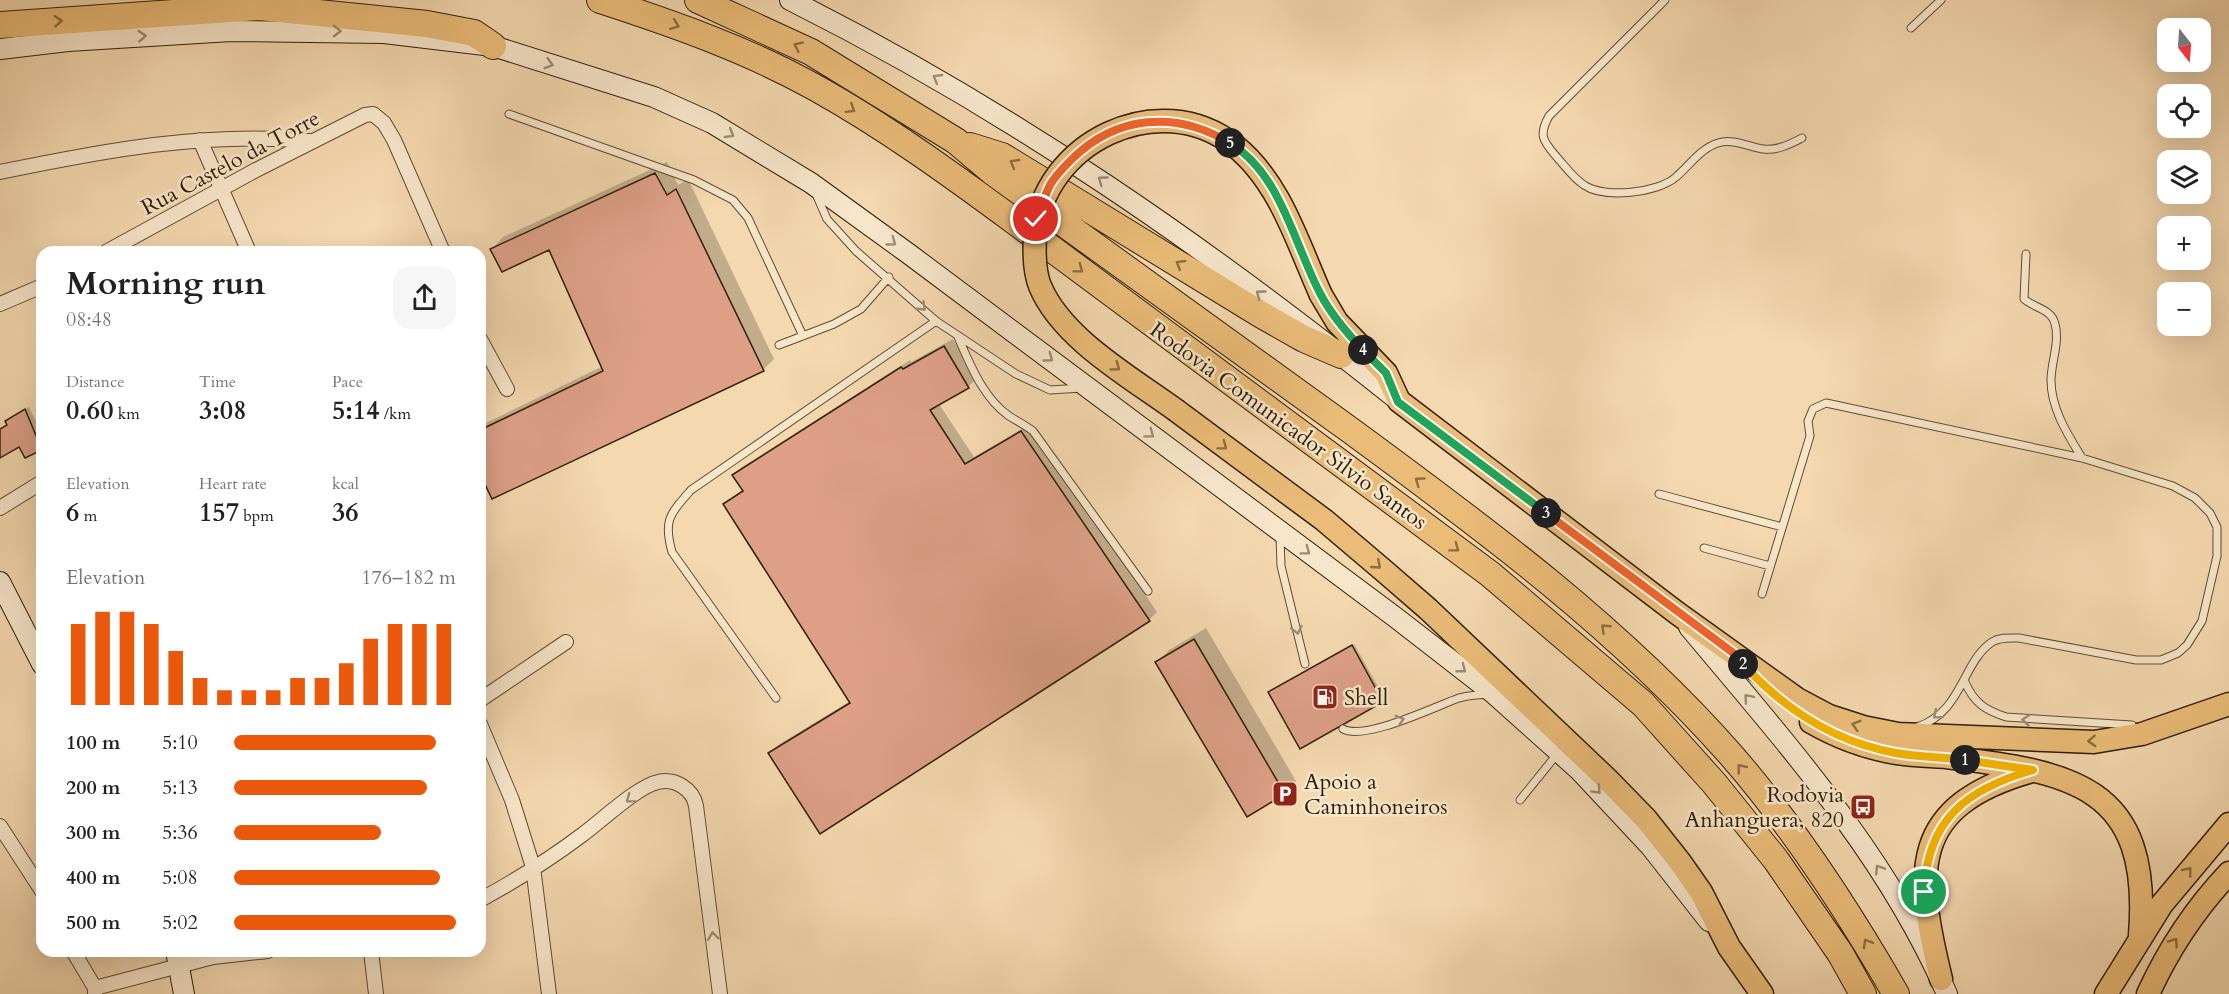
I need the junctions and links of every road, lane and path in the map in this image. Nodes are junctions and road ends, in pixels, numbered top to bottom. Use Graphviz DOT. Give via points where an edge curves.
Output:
graph roads {
  1 [pos="600,0"];
  2 [pos="698,0"];
  3 [pos="790,0"];
  4 [pos="1665,0"];
  5 [pos="1941,0"];
  6 [pos="0,25"];
  7 [pos="1911,28"];
  8 [pos="493,46"];
  9 [pos="0,49"];
  10 [pos="509,114"];
  11 [pos="1802,138"];
  12 [pos="200,140"];
  13 [pos="311,141"];
  14 [pos="956,141"];
  15 [pos="0,172"];
  16 [pos="811,183"];
  17 [pos="221,190"];
  18 [pos="117,246"];
  19 [pos="246,246"];
  20 [pos="440,246"];
  21 [pos="2026,254"];
  22 [pos="889,277"];
  23 [pos="36,289"];
  24 [pos="0,304"];
  25 [pos="936,321"];
  26 [pos="803,336"];
  27 [pos="957,336"];
  28 [pos="779,345"];
  29 [pos="486,350"];
  30 [pos="1341,355"];
  31 [pos="1088,387"];
  32 [pos="507,389"];
  33 [pos="1398,402"];
  34 [pos="2082,458"];
  35 [pos="36,486"];
  36 [pos="1659,494"];
  37 [pos="0,508"];
  38 [pos="1782,527"];
  39 [pos="1280,532"];
  40 [pos="1704,548"];
  41 [pos="1770,566"];
  42 [pos="0,582"];
  43 [pos="1148,591"];
  44 [pos="1762,594"];
  45 [pos="1677,613"];
  46 [pos="566,642"];
  47 [pos="36,652"];
  48 [pos="1732,652"];
  49 [pos="1305,664"];
  50 [pos="1965,682"];
  51 [pos="1493,693"];
  52 [pos="486,696"];
  53 [pos="776,698"];
  54 [pos="2229,704"];
  55 [pos="2168,726"];
  56 [pos="1343,729"];
  57 [pos="1898,734"];
  58 [pos="486,738"];
  59 [pos="1560,751"];
  60 [pos="2033,770"];
  61 [pos="1520,800"];
  62 [pos="2229,824"];
  63 [pos="0,825"];
  64 [pos="5,842"];
  65 [pos="533,867"];
  66 [pos="2229,873"];
  67 [pos="36,883"];
  68 [pos="486,896"];
  69 [pos="2140,935"];
  70 [pos="1729,946"];
  71 [pos="76,957"];
  72 [pos="372,957"];
  73 [pos="177,958"];
  74 [pos="1944,986"];
  75 [pos="95,991"];
  76 [pos="184,994"];
  77 [pos="376,994"];
  78 [pos="549,994"];
  79 [pos="720,994"];
  80 [pos="1762,994"];
  81 [pos="1863,994"];
  82 [pos="1896,994"];
  83 [pos="2106,994"];
  84 [pos="2148,994"];
  1 -- 81 [label="highway, Rodovia Comunicador Silvio Santos, one-way" via="671,23 745,54 816,88 873,123 947,171 1490,574 1643,704 1714,783 1776,860 1840,953"];
  14 -- 2 [label="highway, Rodovia Comunicador Silvio Santos, one-way" via="811,52"];
  30 -- 3 [label="main road, one-way" via="1093,174 997,112 874,42"];
  4 -- 11 [label="lane" via="1549,116 1542,129 1543,141 1582,185 1612,192 1651,190 1675,179 1719,142 1766,150"];
  5 -- 7 [label="lane"];
  6 -- 8 [label="highway, one-way" via="260,7 427,24 474,33"];
  9 -- 8 [label="main road, one-way" via="68,41 253,31 384,33"];
  8 -- 16 [label="main road, one-way" via="654,97 712,123"];
  10 -- 26 [label="lane" via="694,180 733,200 748,218"];
  12 -- 13 [label="street" via="263,136"];
  12 -- 15 [label="street" via="156,144"];
  12 -- 17 [label="street"];
  13 -- 17 [label="street, Rua Castelo da Torre"];
  13 -- 20 [label="street, Rua Castelo da Torre" via="365,115 376,116 394,140"];
  30 -- 14 [label="highway, one-way" via="1260,315 1002,156"];
  82 -- 14 [label="highway, Rodovia Comunicador Silvio Santos, one-way" via="1860,931 1731,755 1584,610 1438,494 994,173"];
  16 -- 22 [label="lane" via="827,219 856,251"];
  16 -- 31 [label="main road, one-way"];
  17 -- 18 [label="street, Rua Castelo da Torre"];
  17 -- 19 [label="street"];
  21 -- 34 [label="lane" via="2024,299 2047,310 2055,324 2051,381 2060,421"];
  22 -- 25 [label="lane, one-way"];
  22 -- 26 [label="lane" via="861,309"];
  23 -- 24 [label="street"];
  25 -- 27 [label="lane"];
  25 -- 53 [label="lane" via="691,490 670,514 666,531 672,552"];
  26 -- 28 [label="lane"];
  27 -- 31 [label="lane" via="1016,374 1050,390"];
  27 -- 43 [label="lane" via="973,372 992,400 1033,431"];
  29 -- 32 [label="street"];
  30 -- 33 [label="main road"];
  31 -- 39 [label="main road, one-way"];
  33 -- 45 [label="main road"];
  33 -- 70 [label="main road, one-way, bridge" via="1386,373 1337,322 1321,295 1280,201 1255,164 1234,145 1212,132 1176,122 1155,121 1116,129 1087,144 1051,184 1036,219 1034,259 1040,286 1054,312 1090,348 1324,520 1428,609 1646,819 1701,892"];
  34 -- 38 [label="lane" via="1826,404 1813,409"];
  34 -- 50 [label="lane" via="2173,486 2210,513 2217,527 2217,556 2202,621 2187,645 2161,660 2136,660 2003,638 1985,648"];
  35 -- 37 [label="street"];
  36 -- 38 [label="lane"];
  38 -- 41 [label="lane"];
  39 -- 49 [label="lane, one-way" via="1281,566"];
  39 -- 51 [label="main road, one-way"];
  40 -- 41 [label="lane"];
  41 -- 44 [label="lane"];
  42 -- 47 [label="main road"];
  45 -- 48 [label="main road"];
  74 -- 45 [label="main road, one-way" via="1891,888 1841,811"];
  46 -- 52 [label="street"];
  57 -- 48 [label="main road, one-way" via="1829,716 1797,699"];
  48 -- 60 [label="main road" via="1781,700 1832,733 1897,754"];
  55 -- 50 [label="lane, one-way" via="2006,717 1978,704"];
  50 -- 57 [label="lane, one-way" via="1939,715"];
  56 -- 51 [label="lane, one-way" via="1370,729 1461,697"];
  51 -- 59 [label="main road"];
  54 -- 55 [label="main road"];
  55 -- 57 [label="main road, one-way" via="2094,742"];
  58 -- 65 [label="street" via="512,800"];
  59 -- 61 [label="lane"];
  59 -- 70 [label="main road, one-way" via="1651,847"];
  60 -- 69 [label="main road" via="2082,785 2105,801 2118,817 2139,866"];
  60 -- 74 [label="main road" via="1993,783 1970,797 1952,812 1928,853 1924,892"];
  69 -- 62 [label="main road, one-way" via="2183,876"];
  63 -- 64 [label="street"];
  64 -- 67 [label="street"];
  65 -- 68 [label="street"];
  65 -- 78 [label="street"];
  79 -- 65 [label="street, one-way" via="696,806 692,793 682,786 671,781 644,788"];
  84 -- 66 [label="main road, one-way" via="2167,953 2200,903"];
  69 -- 83 [label="main road"];
  70 -- 80 [label="main road"];
  71 -- 75 [label="street"];
  72 -- 77 [label="street"];
  73 -- 75 [label="street"];
  73 -- 76 [label="main road"];
}
